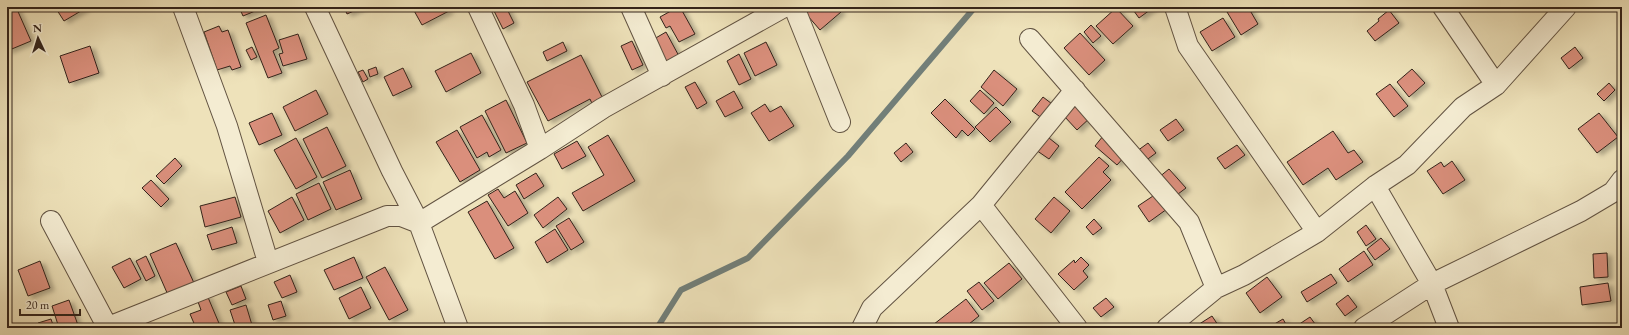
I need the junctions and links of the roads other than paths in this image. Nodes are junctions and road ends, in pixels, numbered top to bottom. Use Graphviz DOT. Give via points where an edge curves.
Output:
graph roads {
  1 [pos="183,7"];
  2 [pos="315,7"];
  3 [pos="478,7"];
  4 [pos="631,7"];
  5 [pos="784,7"];
  6 [pos="794,7"];
  7 [pos="1175,7"];
  8 [pos="1443,7"];
  9 [pos="1566,7"];
  10 [pos="1030,40"];
  11 [pos="662,76"];
  12 [pos="1496,85"];
  13 [pos="1075,90"];
  14 [pos="840,122"];
  15 [pos="540,149"];
  16 [pos="1622,180"];
  17 [pos="1375,186"];
  18 [pos="981,205"];
  19 [pos="51,221"];
  20 [pos="419,223"];
  21 [pos="1317,232"];
  22 [pos="268,262"];
  23 [pos="1432,284"];
  24 [pos="1216,288"];
  25 [pos="107,328"];
  26 [pos="458,328"];
  27 [pos="862,328"];
  28 [pos="1077,328"];
  29 [pos="1167,328"];
  30 [pos="1364,328"];
  31 [pos="1449,328"];
  1 -- 22 [label="street" via="227,126"];
  2 -- 20 [label="street"];
  3 -- 15 [label="street" via="524,105"];
  4 -- 11 [label="street"];
  5 -- 11 [label="street"];
  6 -- 14 [label="street"];
  7 -- 21 [label="street" via="1188,46"];
  8 -- 12 [label="street"];
  9 -- 12 [label="street"];
  10 -- 13 [label="street"];
  11 -- 15 [label="street" via="603,108"];
  12 -- 17 [label="street" via="1463,108 1407,165"];
  13 -- 18 [label="street"];
  13 -- 24 [label="street" via="1189,222"];
  15 -- 20 [label="street"];
  16 -- 23 [label="street" via="1613,192 1581,211"];
  17 -- 21 [label="street"];
  17 -- 23 [label="street"];
  18 -- 27 [label="street" via="872,308"];
  18 -- 28 [label="street"];
  19 -- 25 [label="street"];
  20 -- 22 [label="street" via="401,216 387,216"];
  20 -- 26 [label="street"];
  21 -- 24 [label="street" via="1244,275"];
  22 -- 25 [label="street"];
  23 -- 30 [label="street"];
  23 -- 31 [label="street"];
  24 -- 29 [label="street"];
}
